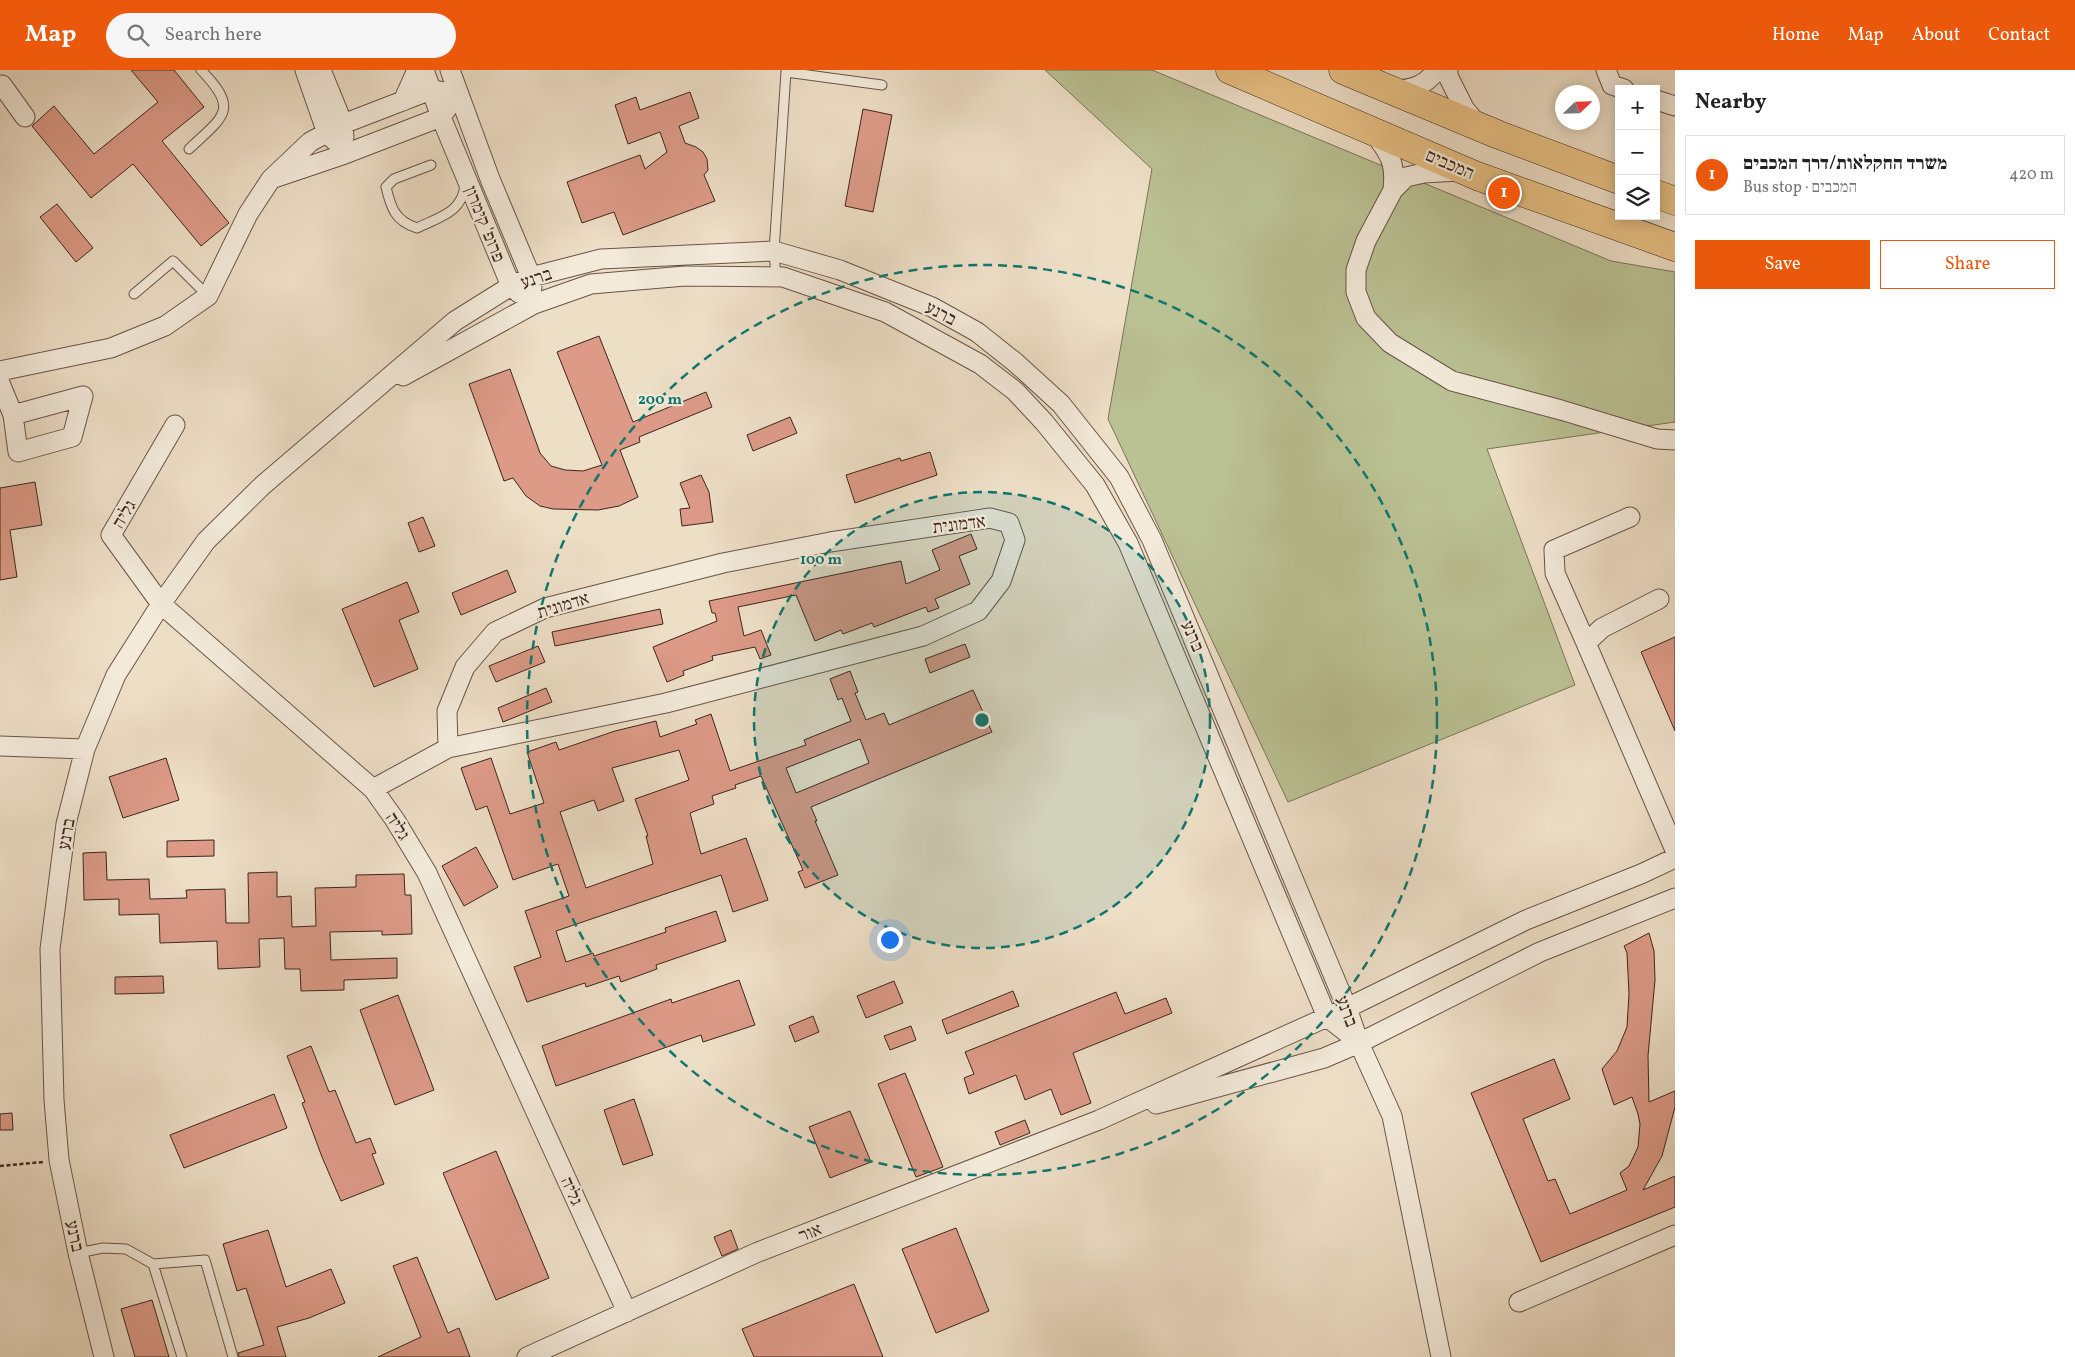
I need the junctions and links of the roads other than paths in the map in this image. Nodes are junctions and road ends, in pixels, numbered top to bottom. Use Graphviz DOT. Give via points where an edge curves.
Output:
graph roads {
  1 [pos="201,70"];
  2 [pos="305,70"];
  3 [pos="321,70"];
  4 [pos="417,70"];
  5 [pos="424,70"];
  6 [pos="450,70"];
  7 [pos="1230,70"];
  8 [pos="1343,70"];
  9 [pos="1438,70"];
  10 [pos="1448,70"];
  11 [pos="1606,70"];
  12 [pos="882,85"];
  13 [pos="0,86"];
  14 [pos="1615,86"];
  15 [pos="430,90"];
  16 [pos="1393,91"];
  17 [pos="459,94"];
  18 [pos="403,101"];
  19 [pos="1660,101"];
  20 [pos="1675,106"];
  21 [pos="441,117"];
  22 [pos="25,118"];
  23 [pos="1480,127"];
  24 [pos="335,129"];
  25 [pos="1374,132"];
  26 [pos="189,149"];
  27 [pos="346,154"];
  28 [pos="431,164"];
  29 [pos="1466,171"];
  30 [pos="466,177"];
  31 [pos="1615,178"];
  32 [pos="271,179"];
  33 [pos="1393,190"];
  34 [pos="1660,195"];
  35 [pos="1675,200"];
  36 [pos="1675,247"];
  37 [pos="774,251"];
  38 [pos="531,277"];
  39 [pos="776,277"];
  40 [pos="511,286"];
  41 [pos="134,294"];
  42 [pos="208,296"];
  43 [pos="534,304"];
  44 [pos="0,371"];
  45 [pos="0,383"];
  46 [pos="355,406"];
  47 [pos="13,415"];
  48 [pos="175,425"];
  49 [pos="1675,440"];
  50 [pos="1103,457"];
  51 [pos="1085,473"];
  52 [pos="1630,517"];
  53 [pos="1659,599"];
  54 [pos="161,604"];
  55 [pos="1586,643"];
  56 [pos="0,746"];
  57 [pos="448,748"];
  58 [pos="85,749"];
  59 [pos="373,789"];
  60 [pos="1675,850"];
  61 [pos="1675,858"];
  62 [pos="1675,898"];
  63 [pos="1347,1008"];
  64 [pos="1327,1017"];
  65 [pos="1394,1025"];
  66 [pos="1359,1043"];
  67 [pos="1392,1116"];
  68 [pos="1099,1120"];
  69 [pos="1675,1236"];
  70 [pos="78,1253"];
  71 [pos="153,1264"];
  72 [pos="1518,1302"];
  73 [pos="627,1312"];
  74 [pos="104,1357"];
  75 [pos="182,1357"];
  76 [pos="233,1357"];
  77 [pos="527,1357"];
  78 [pos="1441,1357"];
  1 -- 26 [label="lane" via="217,86 224,103 221,118"];
  2 -- 24 [label="street"];
  3 -- 24 [label="street"];
  4 -- 18 [label="street"];
  5 -- 15 [label="street, פרופ' קימרון"];
  6 -- 17 [label="street, פרופ' קימרון"];
  7 -- 25 [label="main road, המכבים"];
  8 -- 16 [label="main road"];
  9 -- 16 [label="street" via="1430,80 1410,89"];
  10 -- 23 [label="street" via="1464,108"];
  11 -- 14 [label="street"];
  12 -- 37 [label="lane" via="786,72"];
  13 -- 22 [label="street"];
  15 -- 17 [label="street"];
  15 -- 18 [label="street"];
  15 -- 21 [label="street, פרופ' קימרון"];
  16 -- 23 [label="main road"];
  17 -- 21 [label="street"];
  17 -- 38 [label="street, פרופ' קימרון"];
  18 -- 24 [label="street"];
  19 -- 20 [label="street"];
  21 -- 27 [label="street"];
  21 -- 30 [label="street, פרופ' קימרון"];
  23 -- 31 [label="main road"];
  24 -- 27 [label="street"];
  24 -- 32 [label="street" via="310,142"];
  25 -- 29 [label="main road, המכבים"];
  25 -- 33 [label="street" via="1390,155 1395,173"];
  27 -- 32 [label="street"];
  28 -- 30 [label="lane" via="394,179 386,187 390,204 403,223 417,228 456,208 464,194"];
  29 -- 33 [label="street" via="1406,177"];
  29 -- 36 [label="main road, המכבים"];
  30 -- 40 [label="street, פרופ' קימרון"];
  32 -- 42 [label="street" via="248,214"];
  33 -- 49 [label="street" via="1366,241 1356,270 1356,292 1366,318 1390,343 1452,381 1657,439"];
  34 -- 35 [label="main road"];
  37 -- 38 [label="street, ברנע" via="601,260"];
  37 -- 39 [label="lane"];
  37 -- 50 [label="street, ברנע" via="849,274 932,307 977,332 1061,404"];
  38 -- 40 [label="street, ברנע"];
  38 -- 43 [label="street, פרופ' קימרון"];
  39 -- 43 [label="street, ברנע" via="685,276 591,284"];
  39 -- 51 [label="street, ברנע" via="885,312 980,364 1015,391"];
  40 -- 43 [label="street, פרופ' קימרון"];
  40 -- 46 [label="street, ברנע" via="455,321"];
  41 -- 42 [label="lane" via="173,261"];
  42 -- 44 [label="street" via="165,326 111,348"];
  43 -- 46 [label="street, ברנע" via="414,369"];
  45 -- 47 [label="street"];
  46 -- 54 [label="street, ברנע" via="263,485 206,541"];
  48 -- 54 [label="street, גליה" via="112,535"];
  50 -- 51 [label="street"];
  50 -- 63 [label="street, ברנע" via="1119,477 1152,540"];
  51 -- 64 [label="street, ברנע" via="1128,542"];
  52 -- 55 [label="street" via="1554,550 1555,573"];
  53 -- 55 [label="street" via="1602,628"];
  54 -- 58 [label="street, ברנע" via="116,674"];
  54 -- 59 [label="street, גליה"];
  55 -- 60 [label="street"];
  56 -- 58 [label="street"];
  57 -- 57 [label="street, אדמונית" via="666,703 923,636 978,611 1001,581 1016,540 1009,523 990,518 830,542 723,563 545,608 495,632 466,667 447,711"];
  57 -- 59 [label="street, אדמונית"];
  58 -- 70 [label="street, ברנע" via="66,824 50,949 59,1160"];
  59 -- 73 [label="street, גליה" via="427,873"];
  61 -- 63 [label="street" via="1526,920"];
  62 -- 65 [label="street" via="1540,952"];
  63 -- 64 [label="street"];
  63 -- 66 [label="street, ברנע"];
  64 -- 66 [label="street, ברנע"];
  64 -- 68 [label="street"];
  65 -- 66 [label="street"];
  65 -- 67 [label="street" via="1381,1039 1376,1053 1377,1074"];
  66 -- 67 [label="street"];
  66 -- 68 [label="street" via="1324,1058"];
  67 -- 78 [label="street"];
  68 -- 73 [label="street, אור" via="758,1252"];
  69 -- 72 [label="street"];
  70 -- 71 [label="lane" via="103,1248 126,1249"];
  70 -- 74 [label="street, ברנע"];
  71 -- 75 [label="lane"];
  71 -- 76 [label="lane" via="205,1260"];
  73 -- 77 [label="street, אור"];
}
